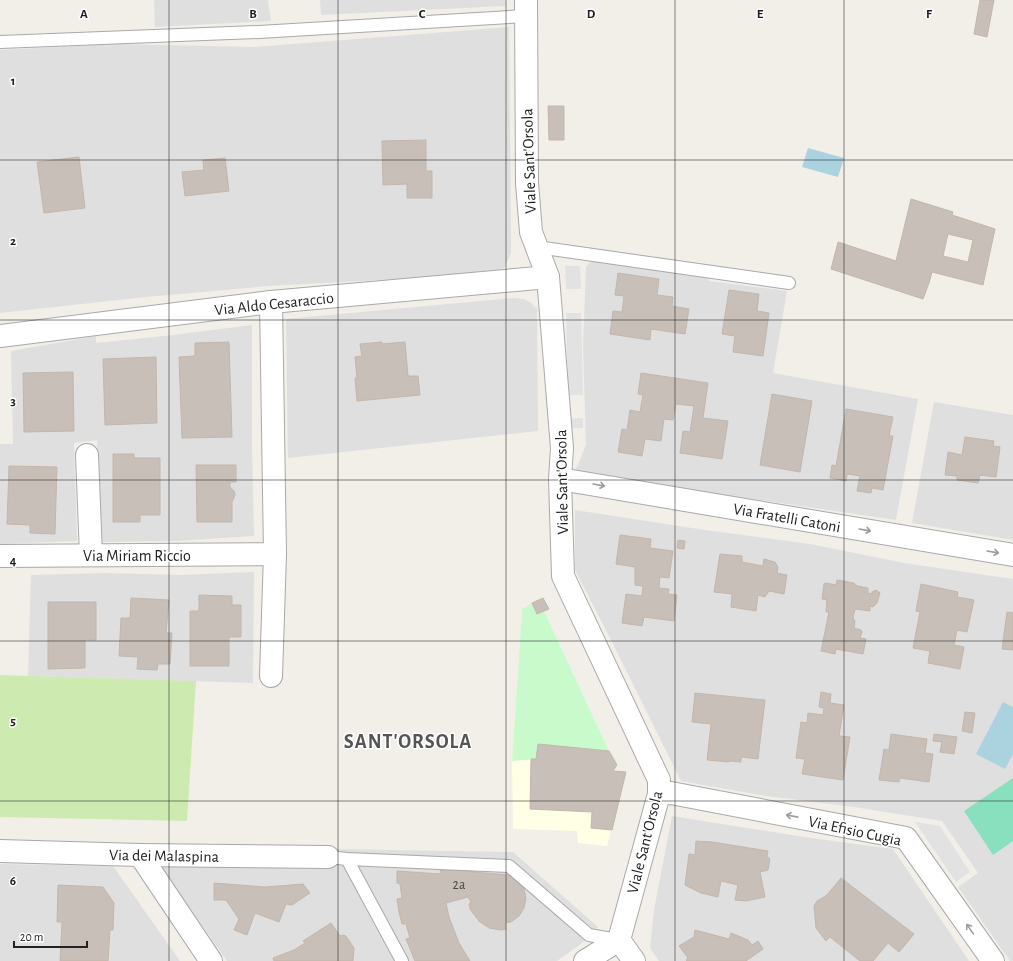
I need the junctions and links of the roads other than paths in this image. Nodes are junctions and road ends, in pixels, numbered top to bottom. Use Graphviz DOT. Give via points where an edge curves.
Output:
graph roads {
  1 [pos="526,8"];
  2 [pos="0,42"];
  3 [pos="537,247"];
  4 [pos="548,277"];
  5 [pos="789,283"];
  6 [pos="271,302"];
  7 [pos="0,336"];
  8 [pos="87,456"];
  9 [pos="560,479"];
  10 [pos="275,554"];
  11 [pos="91,555"];
  12 [pos="1013,555"];
  13 [pos="0,556"];
  14 [pos="271,676"];
  15 [pos="659,794"];
  16 [pos="0,851"];
  17 [pos="140,855"];
  18 [pos="338,858"];
  19 [pos="619,940"];
  20 [pos="211,961"];
  21 [pos="402,961"];
  22 [pos="585,961"];
  23 [pos="634,961"];
  24 [pos="993,961"];
  1 -- 2 [label="lane" via="259,32"];
  1 -- 3 [label="street, Viale Sant'Orsola" via="527,183 531,232"];
  3 -- 4 [label="street, Viale Sant'Orsola"];
  3 -- 5 [label="lane"];
  4 -- 6 [label="street, Via Aldo Cesaraccio"];
  4 -- 9 [label="street, Viale Sant'Orsola" via="562,448"];
  6 -- 7 [label="street, Via Aldo Cesaraccio"];
  6 -- 10 [label="street"];
  8 -- 11 [label="street"];
  9 -- 12 [label="street, Via Fratelli Catoni, one-way"];
  9 -- 15 [label="street, Viale Sant'Orsola" via="563,576 659,780"];
  10 -- 11 [label="street, Via Miriam Riccio"];
  10 -- 14 [label="street"];
  11 -- 13 [label="street, Via Miriam Riccio"];
  15 -- 19 [label="street, Viale Sant'Orsola"];
  24 -- 15 [label="street, Via Efisio Cugia, one-way" via="906,838 671,793"];
  16 -- 17 [label="street, Via dei Malaspina"];
  17 -- 18 [label="street, Via dei Malaspina"];
  17 -- 20 [label="street"];
  18 -- 19 [label="lane" via="509,866 589,935"];
  18 -- 21 [label="lane"];
  19 -- 22 [label="street"];
  19 -- 23 [label="street"];
}
